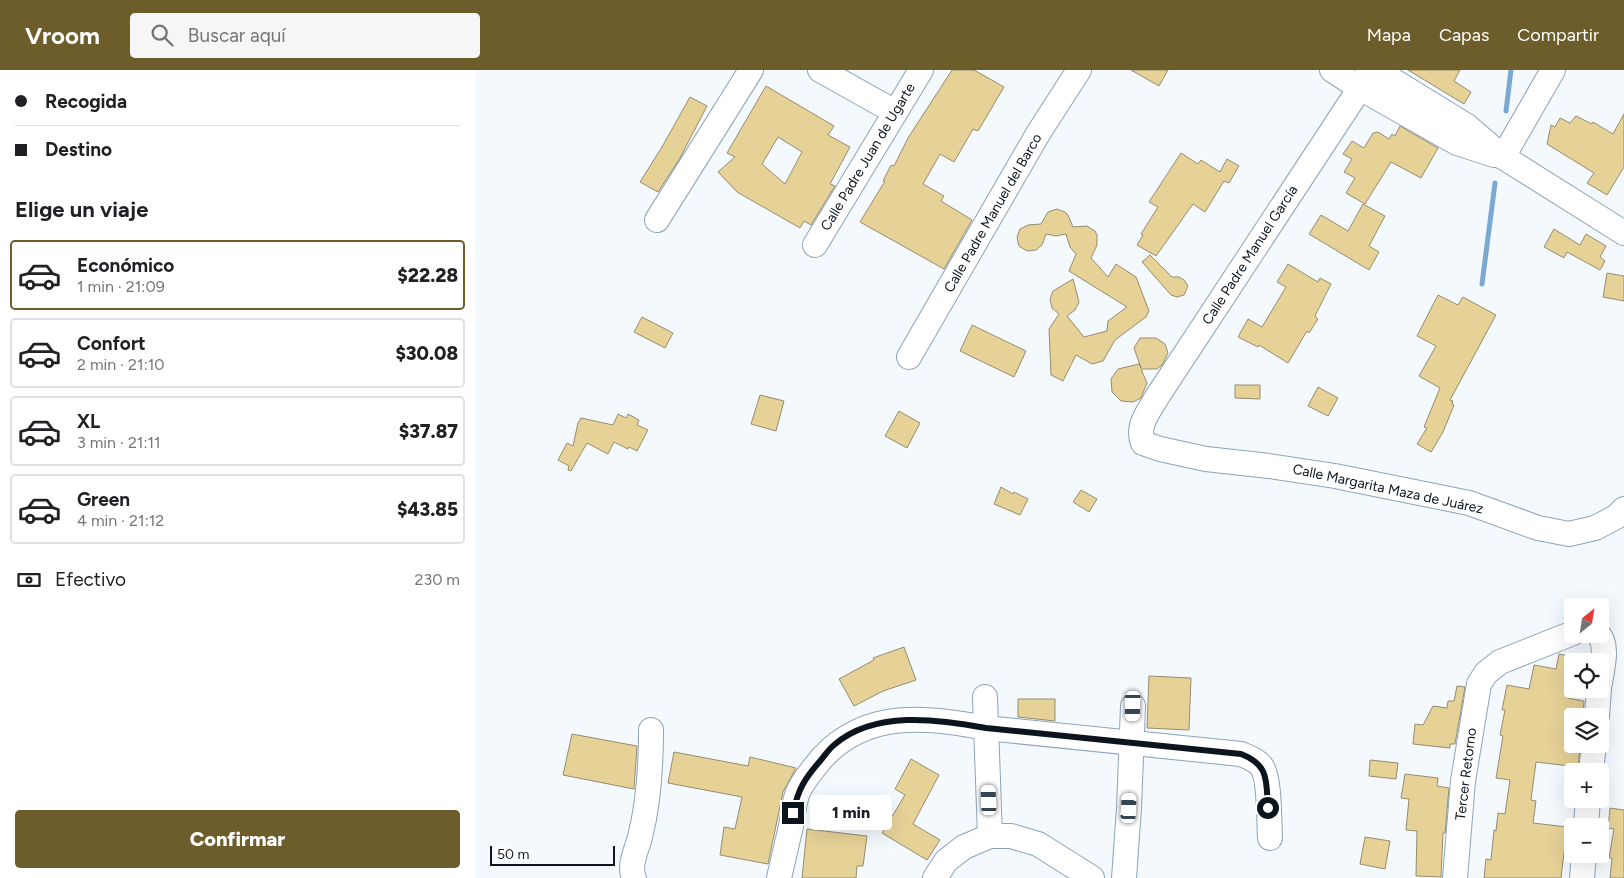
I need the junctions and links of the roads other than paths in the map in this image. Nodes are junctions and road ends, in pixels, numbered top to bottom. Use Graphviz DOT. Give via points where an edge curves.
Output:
graph roads {
  1 [pos="751,70"];
  2 [pos="820,70"];
  3 [pos="921,70"];
  4 [pos="1079,70"];
  5 [pos="1332,70"];
  6 [pos="1376,70"];
  7 [pos="1553,70"];
  8 [pos="1365,79"];
  9 [pos="895,112"];
  10 [pos="1503,157"];
  11 [pos="657,220"];
  12 [pos="1624,233"];
  13 [pos="815,245"];
  14 [pos="909,357"];
  15 [pos="1143,443"];
  16 [pos="1624,509"];
  17 [pos="1564,637"];
  18 [pos="985,698"];
  19 [pos="1133,706"];
  20 [pos="986,728"];
  21 [pos="651,730"];
  22 [pos="1132,742"];
  23 [pos="990,836"];
  24 [pos="1270,838"];
  25 [pos="1583,863"];
  26 [pos="634,878"];
  27 [pos="779,878"];
  28 [pos="935,878"];
  29 [pos="1092,878"];
  30 [pos="1124,878"];
  31 [pos="1455,878"];
  32 [pos="1582,878"];
  1 -- 11 [label="street"];
  2 -- 9 [label="street"];
  3 -- 9 [label="street, Calle Padre Juan de Ugarte"];
  4 -- 14 [label="street, Calle Padre Manuel del Barco" via="1039,132"];
  5 -- 8 [label="street"];
  6 -- 10 [label="street" via="1467,126"];
  7 -- 10 [label="street"];
  8 -- 10 [label="street" via="1457,143"];
  8 -- 15 [label="street, Calle Padre Manuel García" via="1157,397 1140,428"];
  9 -- 13 [label="street, Calle Padre Juan de Ugarte"];
  10 -- 12 [label="street"];
  15 -- 16 [label="street, Calle Margarita Maza de Juárez" via="1206,459 1335,476 1469,503 1538,528 1569,534 1595,528"];
  17 -- 31 [label="street, Tercer Retorno" via="1500,662 1486,673 1479,684 1463,781"];
  18 -- 20 [label="street"];
  19 -- 22 [label="street"];
  20 -- 22 [label="street"];
  20 -- 23 [label="street"];
  20 -- 27 [label="street" via="908,719 857,731 834,745 809,773 797,794"];
  21 -- 26 [label="street" via="651,771 644,822 631,869"];
  22 -- 24 [label="street" via="1241,754 1262,766 1266,778"];
  22 -- 30 [label="street"];
  23 -- 28 [label="street" via="964,847 946,861"];
  23 -- 29 [label="street" via="1011,836 1038,844"];
  25 -- 32 [label="street"];
}
